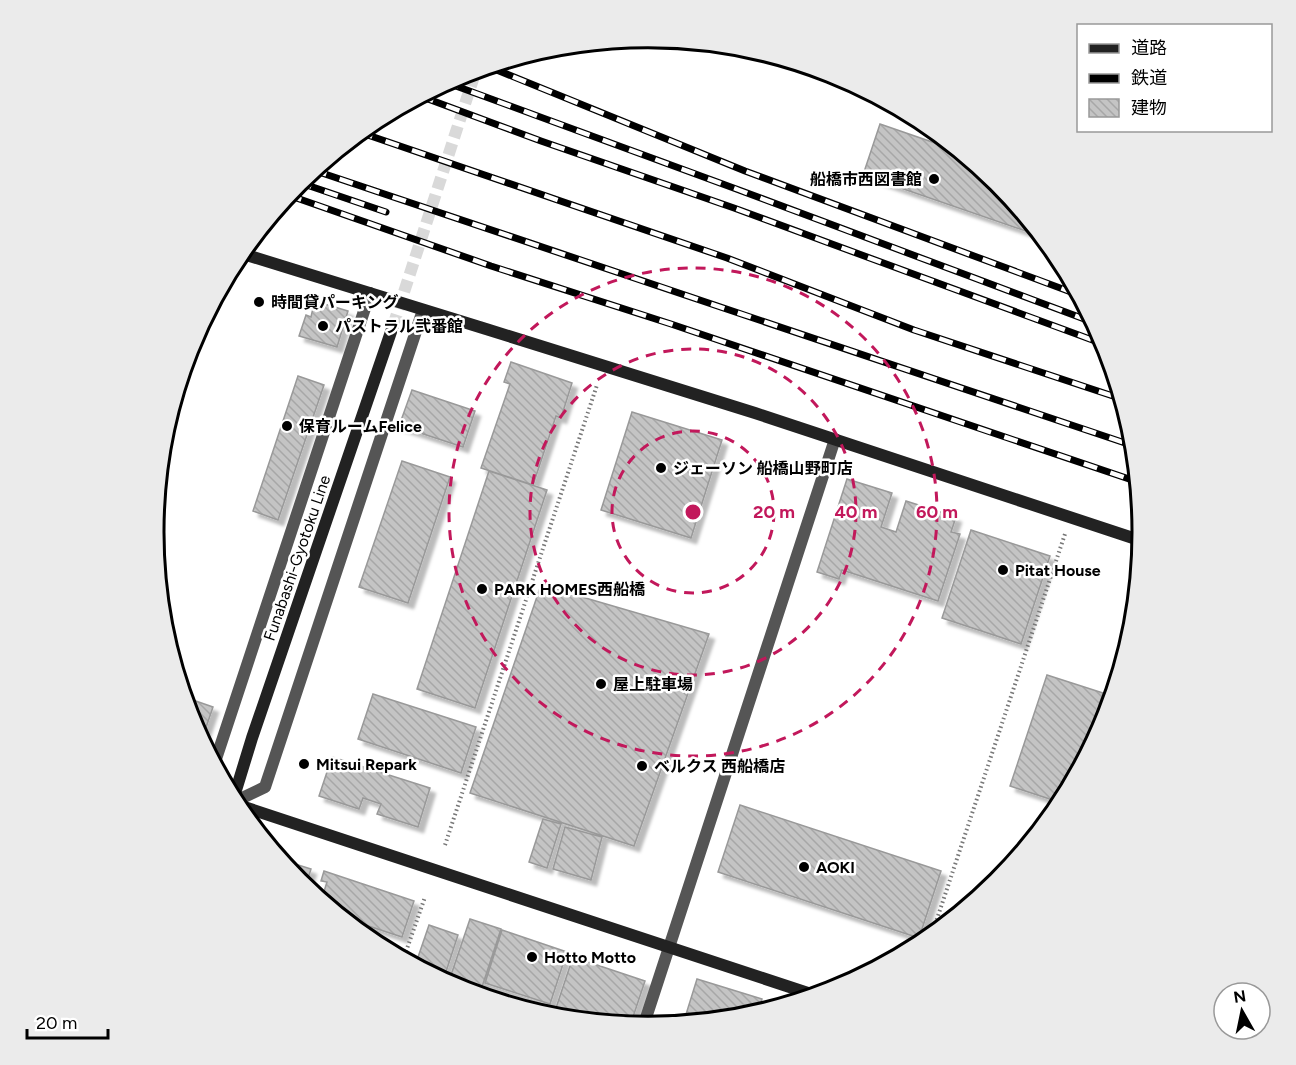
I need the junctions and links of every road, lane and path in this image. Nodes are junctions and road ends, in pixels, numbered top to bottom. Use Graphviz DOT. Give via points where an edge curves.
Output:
graph roads {
  1 [pos="250,257"];
  2 [pos="370,293"];
  3 [pos="423,310"];
  4 [pos="393,326"];
  5 [pos="598,383"];
  6 [pos="835,440"];
  7 [pos="1070,517"];
  8 [pos="1132,538"];
  9 [pos="217,755"];
  10 [pos="237,790"];
  11 [pos="242,798"];
  12 [pos="249,807"];
  13 [pos="445,845"];
  14 [pos="425,897"];
  15 [pos="936,922"];
  16 [pos="668,947"];
  17 [pos="406,952"];
  18 [pos="803,991"];
  19 [pos="646,1017"];
  1 -- 2 [label="street"];
  2 -- 3 [label="street"];
  2 -- 9 [label="street"];
  3 -- 6 [label="street"];
  3 -- 11 [label="street" via="265,787"];
  4 -- 10 [label="street, Funabashi-Gyotoku Line"];
  5 -- 13 [label="path"];
  6 -- 7 [label="street"];
  6 -- 16 [label="street"];
  7 -- 8 [label="street"];
  7 -- 15 [label="path"];
  12 -- 16 [label="street"];
  14 -- 17 [label="path"];
  16 -- 18 [label="street"];
  16 -- 19 [label="street"];
}
